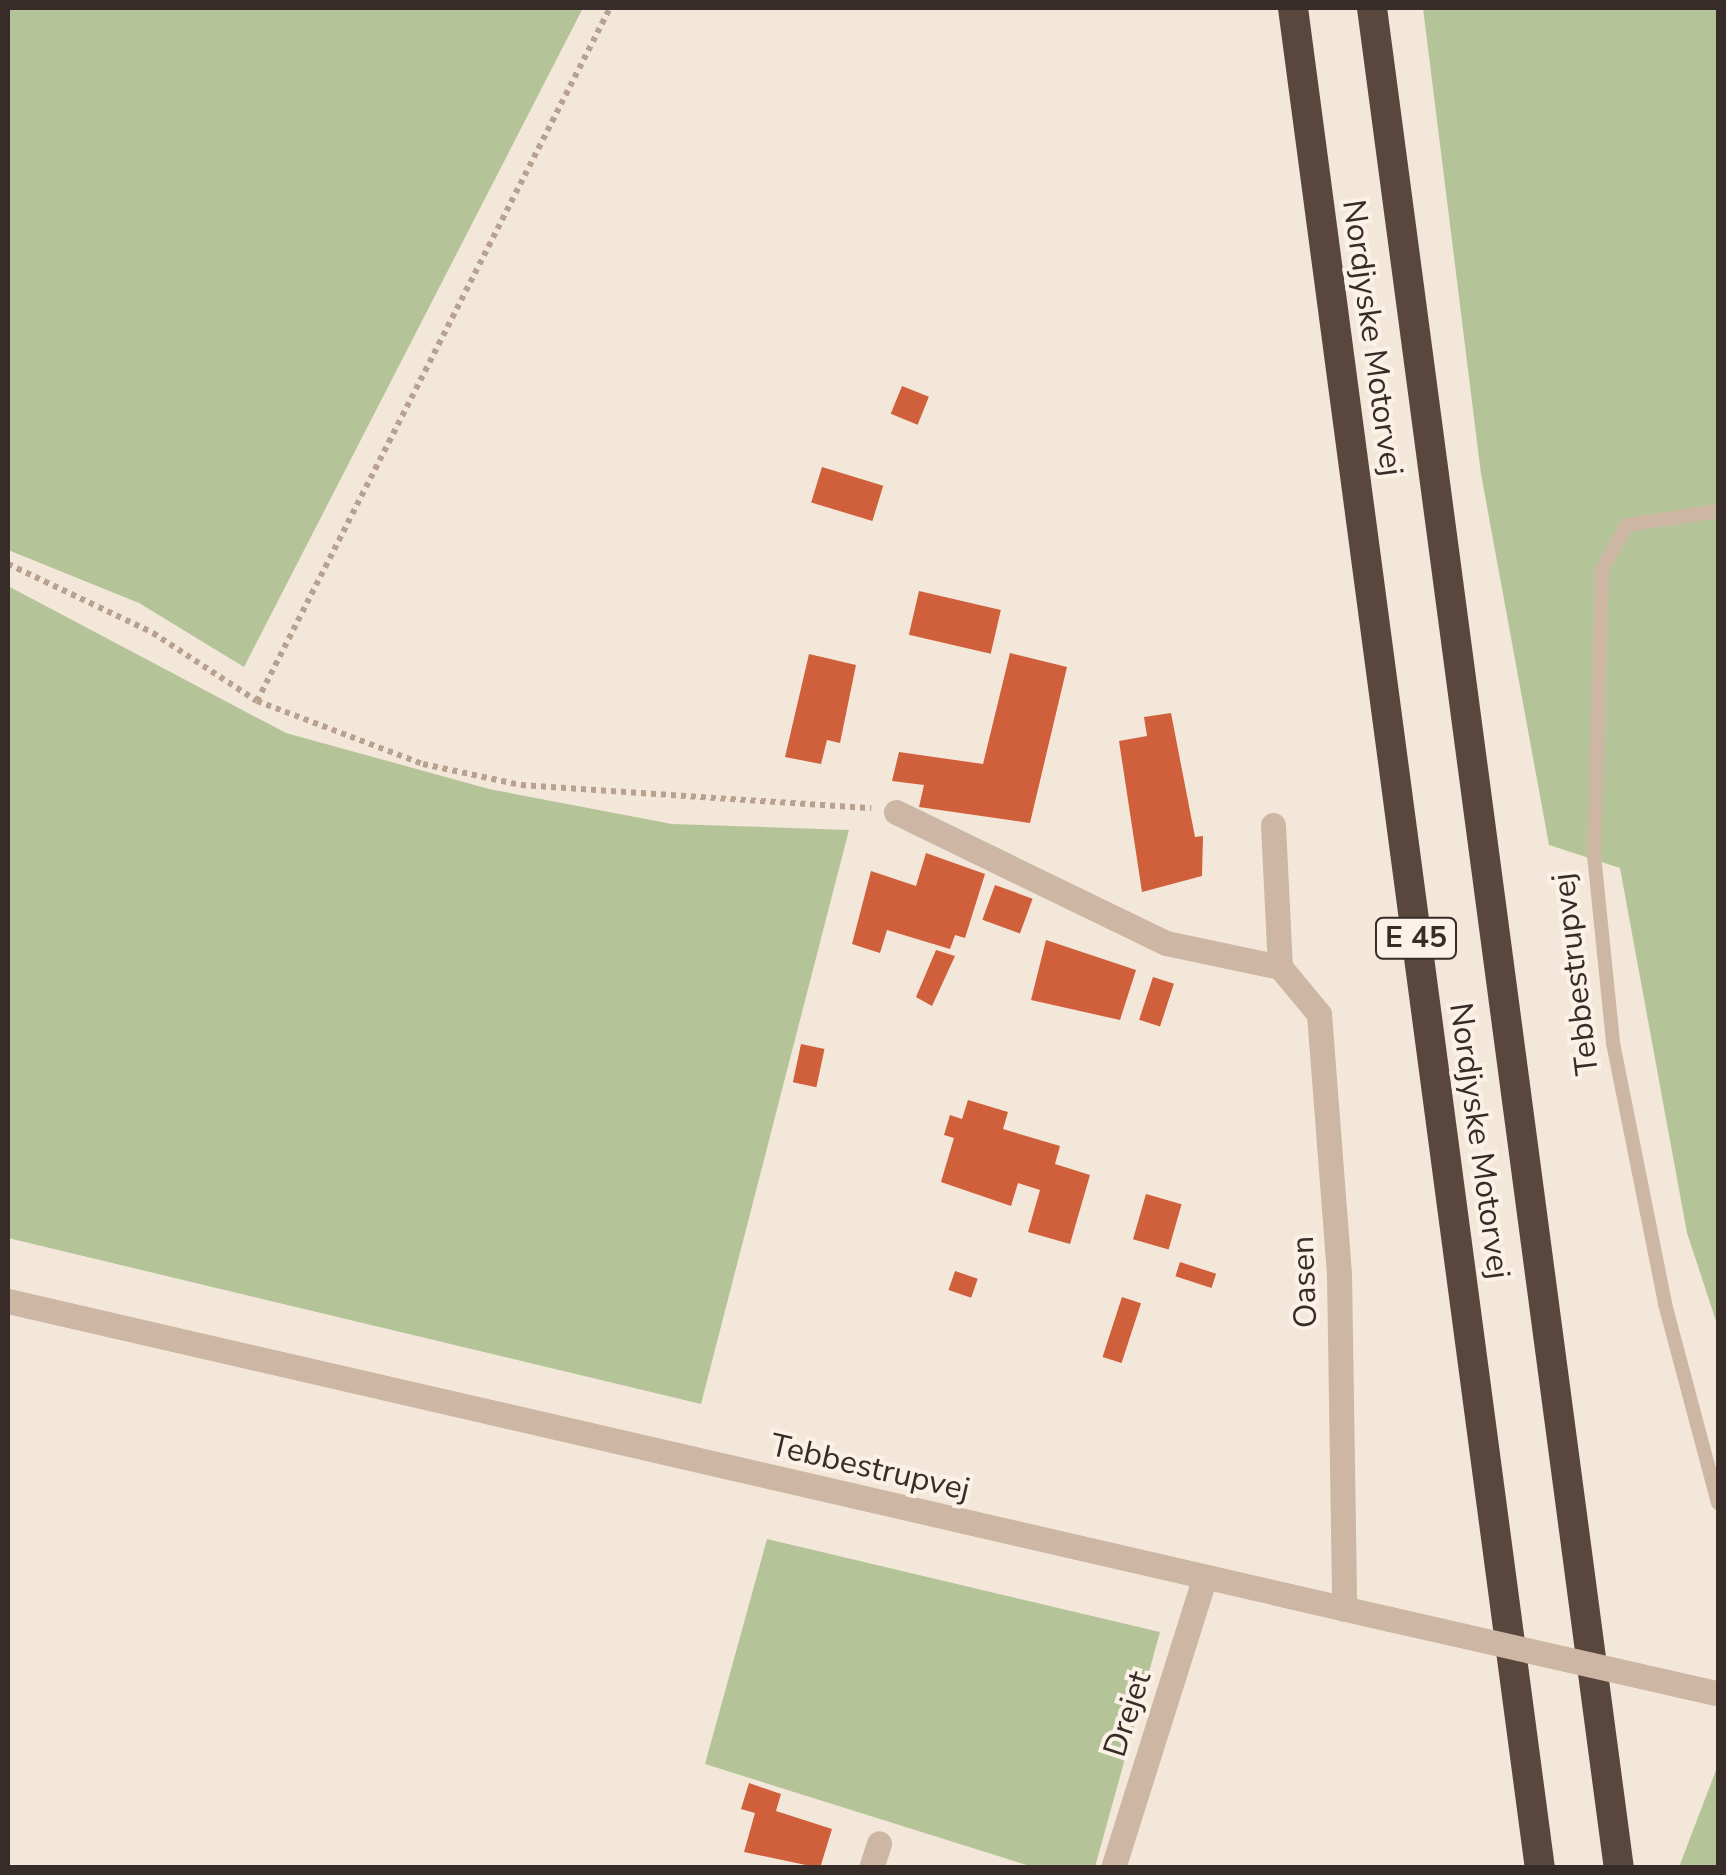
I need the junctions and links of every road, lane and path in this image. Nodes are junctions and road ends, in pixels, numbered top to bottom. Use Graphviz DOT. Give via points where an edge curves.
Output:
graph roads {
  1 [pos="610,8"];
  2 [pos="1293,8"];
  3 [pos="1372,8"];
  4 [pos="1718,510"];
  5 [pos="8,564"];
  6 [pos="257,701"];
  7 [pos="896,812"];
  8 [pos="1273,825"];
  9 [pos="1280,967"];
  10 [pos="8,1301"];
  11 [pos="1718,1503"];
  12 [pos="1204,1580"];
  13 [pos="1344,1609"];
  14 [pos="1717,1693"];
  15 [pos="1113,1868"];
  16 [pos="1540,1868"];
  17 [pos="1619,1868"];
  1 -- 6 [label="path"];
  2 -- 16 [label="highway, Nordjyske Motorvej / E 45"];
  3 -- 17 [label="highway, Nordjyske Motorvej / E 45"];
  4 -- 11 [label="lane, Tebbestrupvej" via="1628,525 1602,570 1594,855 1613,1043 1665,1304"];
  5 -- 6 [label="path" via="152,633"];
  6 -- 7 [label="path" via="424,764 521,785"];
  7 -- 9 [label="street" via="1166,943"];
  8 -- 9 [label="street"];
  9 -- 13 [label="street, Oasen" via="1319,1014 1339,1274"];
  10 -- 12 [label="street, Tebbestrupvej"];
  12 -- 13 [label="street, Tebbestrupvej"];
  12 -- 15 [label="street, Drejet"];
  13 -- 14 [label="street, Tebbestrupvej, bridge"];
}
